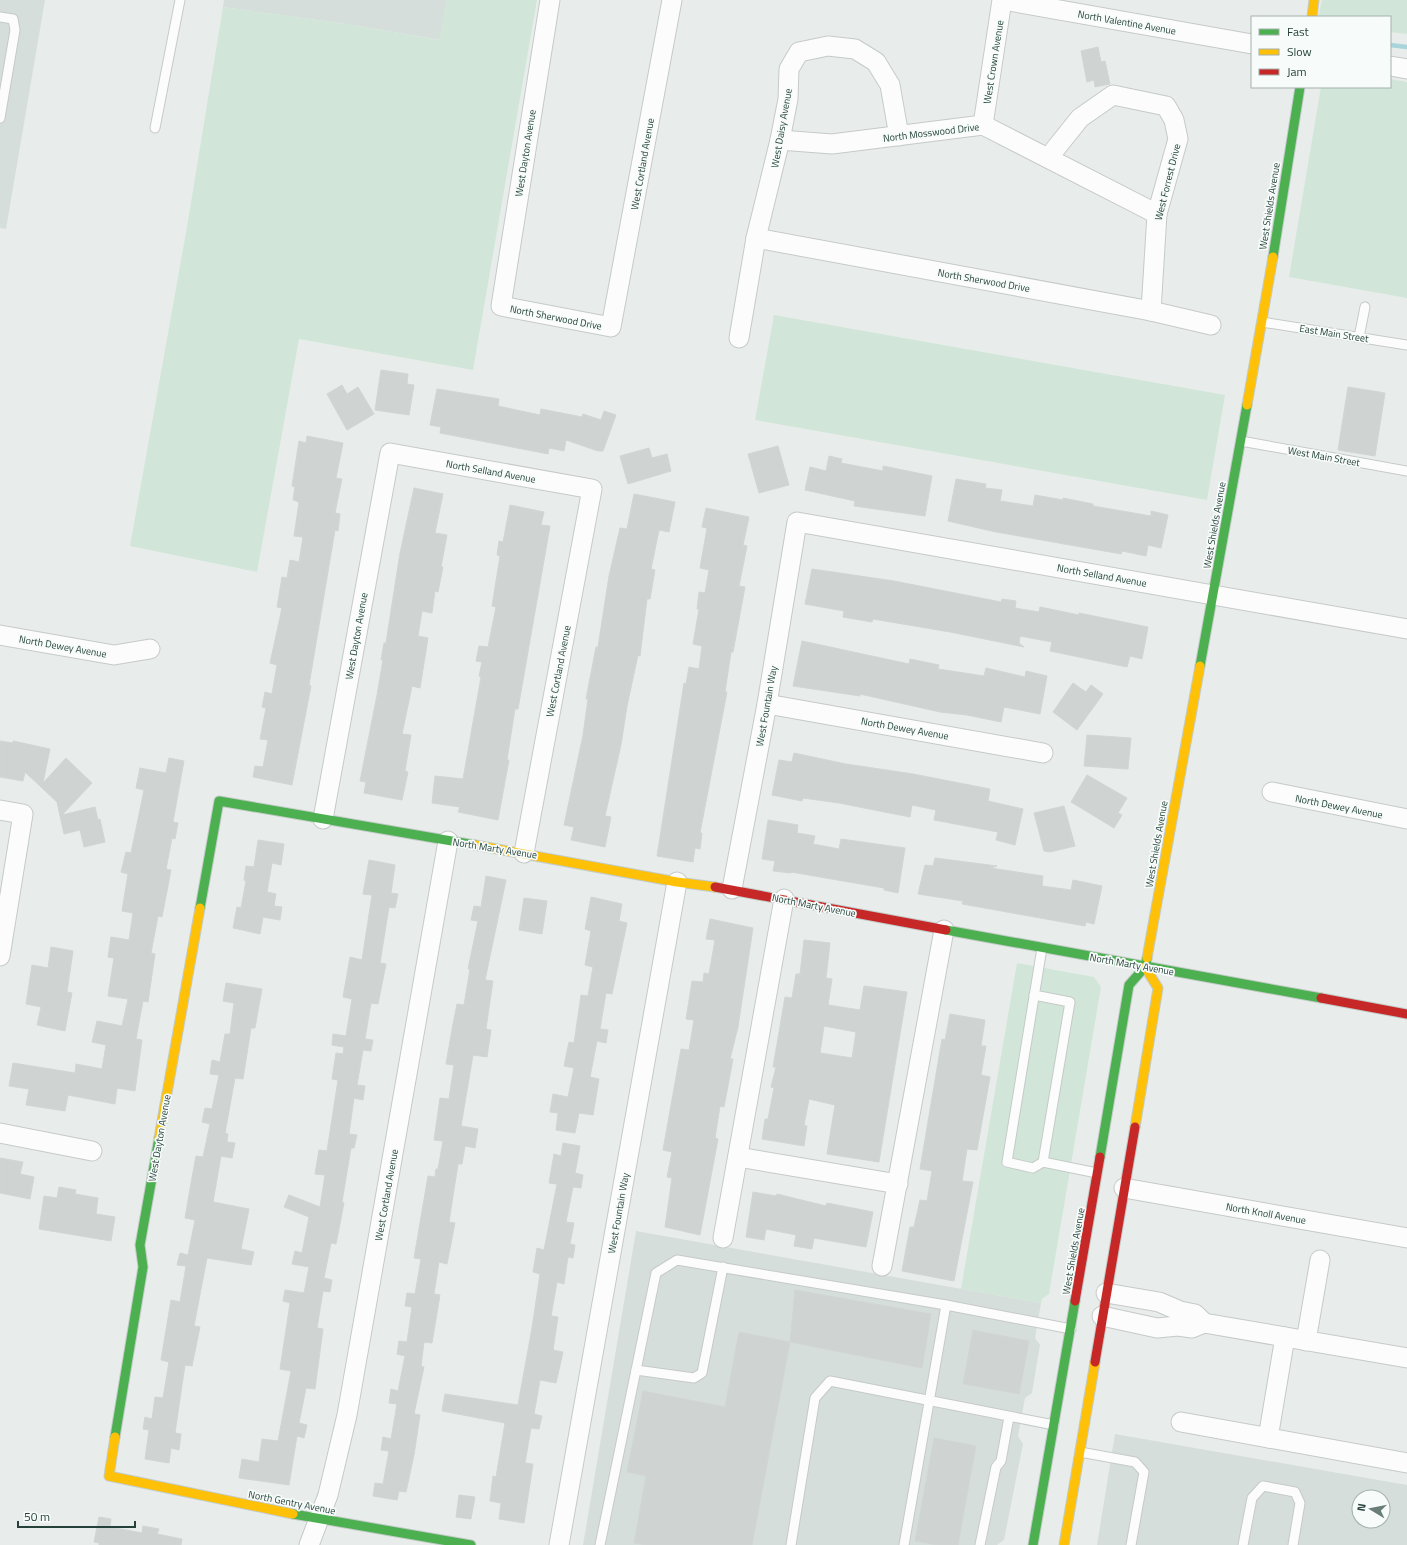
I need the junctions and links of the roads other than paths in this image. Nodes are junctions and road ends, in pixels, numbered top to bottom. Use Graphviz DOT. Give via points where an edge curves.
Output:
graph roads {
  1 [pos="180,0"];
  2 [pos="550,0"];
  3 [pos="672,0"];
  4 [pos="1003,0"];
  5 [pos="1314,0"];
  6 [pos="1312,16"];
  7 [pos="0,17"];
  8 [pos="1251,44"];
  9 [pos="1391,66"];
  10 [pos="1407,69"];
  11 [pos="1300,88"];
  12 [pos="0,118"];
  13 [pos="983,125"];
  14 [pos="155,128"];
  15 [pos="899,136"];
  16 [pos="780,140"];
  17 [pos="1048,158"];
  18 [pos="1157,214"];
  19 [pos="756,238"];
  20 [pos="501,306"];
  21 [pos="1364,307"];
  22 [pos="1152,311"];
  23 [pos="1262,322"];
  24 [pos="1211,324"];
  25 [pos="611,327"];
  26 [pos="1359,337"];
  27 [pos="740,338"];
  28 [pos="1407,345"];
  29 [pos="1241,441"];
  30 [pos="390,453"];
  31 [pos="1407,471"];
  32 [pos="592,489"];
  33 [pos="797,522"];
  34 [pos="1212,595"];
  35 [pos="1407,629"];
  36 [pos="0,635"];
  37 [pos="150,649"];
  38 [pos="767,704"];
  39 [pos="1043,753"];
  40 [pos="1272,792"];
  41 [pos="219,801"];
  42 [pos="0,810"];
  43 [pos="323,819"];
  44 [pos="1407,819"];
  45 [pos="448,841"];
  46 [pos="524,853"];
  47 [pos="677,882"];
  48 [pos="732,889"];
  49 [pos="784,899"];
  50 [pos="944,930"];
  51 [pos="1042,948"];
  52 [pos="0,956"];
  53 [pos="1145,967"];
  54 [pos="1034,995"];
  55 [pos="1407,1014"];
  56 [pos="0,1133"];
  57 [pos="92,1151"];
  58 [pos="738,1157"];
  59 [pos="1043,1162"];
  60 [pos="1097,1174"];
  61 [pos="898,1184"];
  62 [pos="1124,1188"];
  63 [pos="723,1238"];
  64 [pos="1407,1238"];
  65 [pos="1320,1260"];
  66 [pos="882,1266"];
  67 [pos="723,1267"];
  68 [pos="1106,1293"];
  69 [pos="946,1305"];
  70 [pos="1102,1316"];
  71 [pos="1204,1323"];
  72 [pos="1071,1329"];
  73 [pos="1285,1337"];
  74 [pos="1076,1340"];
  75 [pos="1306,1341"];
  76 [pos="1407,1358"];
  77 [pos="636,1370"];
  78 [pos="928,1400"];
  79 [pos="1009,1416"];
  80 [pos="1181,1422"];
  81 [pos="1054,1425"];
  82 [pos="1268,1438"];
  83 [pos="1079,1452"];
  84 [pos="1068,1462"];
  85 [pos="1407,1463"];
  86 [pos="1075,1473"];
  87 [pos="110,1476"];
  88 [pos="1041,1502"];
  89 [pos="1047,1515"];
  90 [pos="319,1520"];
  91 [pos="309,1545"];
  92 [pos="471,1545"];
  93 [pos="559,1545"];
  94 [pos="600,1545"];
  95 [pos="791,1545"];
  96 [pos="904,1545"];
  97 [pos="980,1545"];
  98 [pos="1033,1545"];
  99 [pos="1064,1545"];
  100 [pos="1131,1545"];
  101 [pos="1243,1545"];
  102 [pos="1293,1545"];
  1 -- 14 [label="lane"];
  2 -- 20 [label="street, West Dayton Avenue"];
  3 -- 25 [label="street, West Cortland Avenue"];
  4 -- 8 [label="street, North Valentine Avenue"];
  4 -- 13 [label="street, West Crown Avenue"];
  5 -- 6 [label="street"];
  7 -- 12 [label="lane" via="13,19 15,30"];
  9 -- 10 [label="street"];
  11 -- 23 [label="street, West Shields Avenue"];
  13 -- 15 [label="street, North Mosswood Drive"];
  13 -- 17 [label="street, North Mosswood Drive"];
  15 -- 16 [label="street, North Mosswood Drive" via="832,144"];
  15 -- 16 [label="street, West Daisy Avenue" via="890,85 876,62 855,49 828,46 799,52 789,69 788,100"];
  16 -- 19 [label="street, West Daisy Avenue"];
  17 -- 18 [label="street, North Mosswood Drive"];
  17 -- 18 [label="street, West Forrest Drive" via="1080,118 1113,95 1166,106 1174,120 1178,139"];
  18 -- 22 [label="street, West Forrest Drive"];
  19 -- 22 [label="street, North Sherwood Drive"];
  19 -- 27 [label="street, West Daisy Avenue"];
  20 -- 25 [label="street, North Sherwood Drive"];
  21 -- 26 [label="lane"];
  22 -- 24 [label="street, North Sherwood Drive"];
  23 -- 26 [label="lane, East Main Street"];
  23 -- 29 [label="street, West Shields Avenue"];
  26 -- 28 [label="lane, East Main Street"];
  29 -- 31 [label="lane, West Main Street"];
  29 -- 34 [label="street, West Shields Avenue"];
  30 -- 32 [label="street, North Selland Avenue"];
  30 -- 43 [label="street, West Dayton Avenue"];
  32 -- 46 [label="street, West Cortland Avenue"];
  33 -- 34 [label="street, North Selland Avenue"];
  33 -- 38 [label="street, West Fountain Way"];
  34 -- 35 [label="street, North Selland Avenue"];
  34 -- 53 [label="street, West Shields Avenue"];
  36 -- 37 [label="street, North Dewey Avenue" via="114,655"];
  38 -- 39 [label="street, North Dewey Avenue"];
  38 -- 48 [label="street, West Fountain Way"];
  40 -- 44 [label="street, North Dewey Avenue"];
  41 -- 43 [label="street, North Marty Avenue"];
  41 -- 87 [label="street, West Dayton Avenue" via="140,1245 143,1267"];
  42 -- 52 [label="street" via="23,814"];
  43 -- 45 [label="street, North Marty Avenue"];
  45 -- 46 [label="street, North Marty Avenue"];
  45 -- 90 [label="street, West Cortland Avenue" via="347,1415 328,1495"];
  46 -- 47 [label="street, North Marty Avenue"];
  47 -- 48 [label="street, North Marty Avenue"];
  47 -- 93 [label="street, West Fountain Way"];
  48 -- 49 [label="street, North Marty Avenue"];
  49 -- 50 [label="street, North Marty Avenue"];
  49 -- 58 [label="street"];
  50 -- 51 [label="street, North Marty Avenue"];
  50 -- 61 [label="street"];
  51 -- 53 [label="street, North Marty Avenue"];
  51 -- 54 [label="lane"];
  53 -- 55 [label="street, North Marty Avenue"];
  53 -- 60 [label="street, West Shields Avenue" via="1129,985"];
  53 -- 62 [label="street" via="1158,988"];
  54 -- 59 [label="lane" via="1070,1002"];
  54 -- 59 [label="lane" via="1007,1162 1033,1168"];
  56 -- 57 [label="street"];
  58 -- 61 [label="street"];
  58 -- 63 [label="street"];
  59 -- 60 [label="lane"];
  60 -- 72 [label="street, West Shields Avenue"];
  61 -- 66 [label="street"];
  62 -- 64 [label="street, North Knoll Avenue"];
  62 -- 68 [label="street"];
  65 -- 75 [label="street"];
  67 -- 69 [label="lane"];
  67 -- 77 [label="lane" via="677,1260 656,1273"];
  67 -- 77 [label="lane" via="702,1373 694,1378"];
  68 -- 70 [label="street"];
  68 -- 71 [label="street" via="1159,1302 1195,1314"];
  69 -- 72 [label="lane"];
  69 -- 78 [label="lane"];
  70 -- 71 [label="street" via="1157,1328 1192,1328"];
  70 -- 83 [label="street"];
  71 -- 73 [label="street"];
  72 -- 74 [label="street"];
  72 -- 81 [label="street, West Shields Avenue"];
  73 -- 75 [label="street"];
  73 -- 82 [label="street"];
  75 -- 76 [label="street"];
  77 -- 94 [label="lane"];
  78 -- 79 [label="lane"];
  78 -- 95 [label="lane" via="830,1381 815,1398"];
  78 -- 96 [label="lane"];
  79 -- 81 [label="lane"];
  79 -- 97 [label="lane" via="1001,1461 996,1468"];
  80 -- 82 [label="street"];
  81 -- 88 [label="street, West Shields Avenue"];
  82 -- 85 [label="street"];
  83 -- 86 [label="street"];
  83 -- 100 [label="lane" via="1135,1462 1144,1472"];
  84 -- 86 [label="street"];
  86 -- 99 [label="street"];
  87 -- 90 [label="street, North Gentry Avenue"];
  88 -- 89 [label="street"];
  88 -- 98 [label="street, West Shields Avenue"];
  90 -- 91 [label="street, West Cortland Avenue"];
  90 -- 92 [label="street, North Gentry Avenue"];
  101 -- 102 [label="lane" via="1252,1498 1263,1486 1295,1492 1300,1503"];
}
